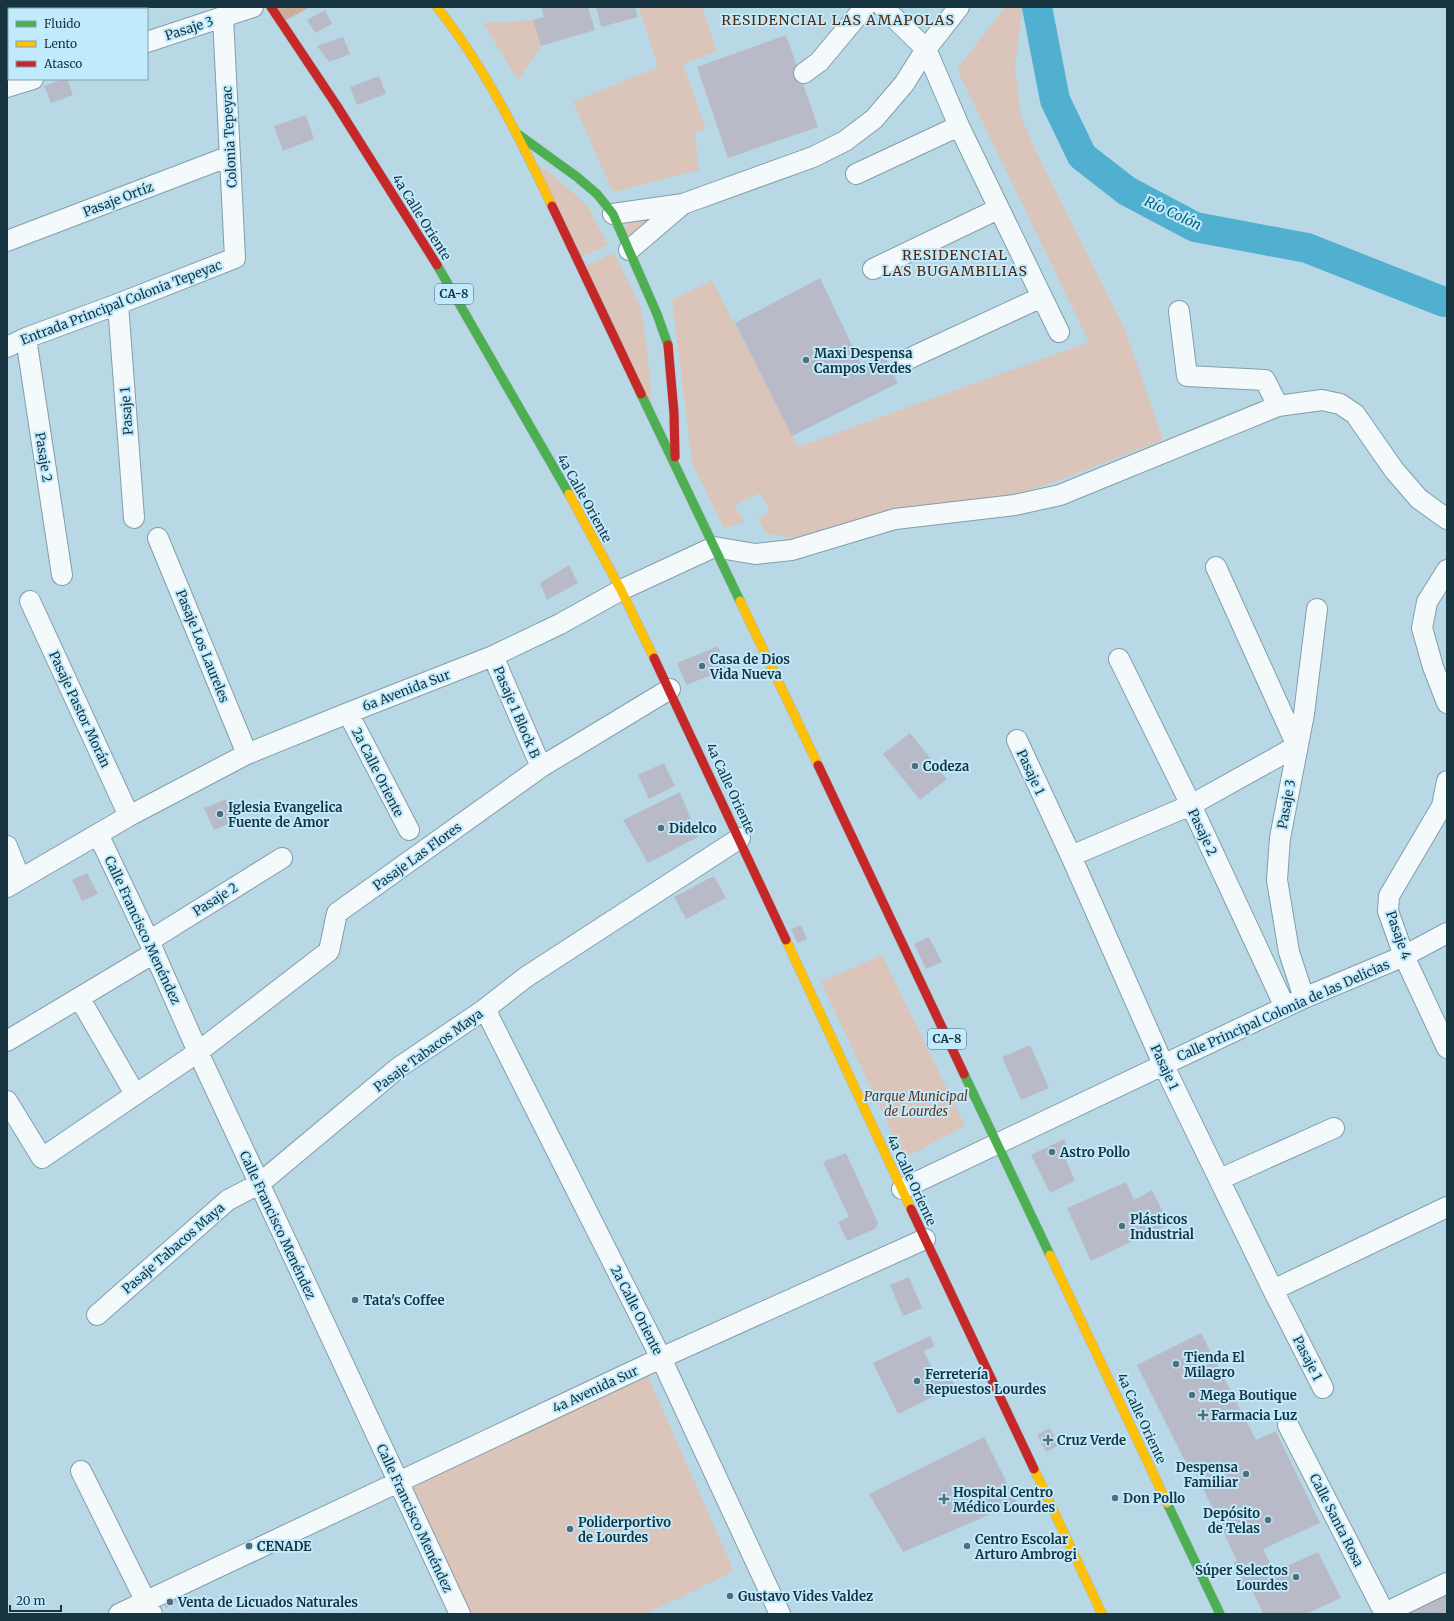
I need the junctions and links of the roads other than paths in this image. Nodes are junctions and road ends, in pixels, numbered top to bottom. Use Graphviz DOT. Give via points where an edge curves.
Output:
graph roads {
  1 [pos="253,7"];
  2 [pos="271,7"];
  3 [pos="437,7"];
  4 [pos="865,7"];
  5 [pos="883,7"];
  6 [pos="959,7"];
  7 [pos="223,17"];
  8 [pos="148,42"];
  9 [pos="926,49"];
  10 [pos="804,73"];
  11 [pos="29,80"];
  12 [pos="7,87"];
  13 [pos="959,126"];
  14 [pos="516,133"];
  15 [pos="230,156"];
  16 [pos="856,174"];
  17 [pos="683,204"];
  18 [pos="998,209"];
  19 [pos="613,214"];
  20 [pos="7,241"];
  21 [pos="621,249"];
  22 [pos="235,258"];
  23 [pos="873,269"];
  24 [pos="1042,297"];
  25 [pos="118,304"];
  26 [pos="1179,311"];
  27 [pos="1059,332"];
  28 [pos="26,338"];
  29 [pos="7,347"];
  30 [pos="908,358"];
  31 [pos="1278,406"];
  32 [pos="675,464"];
  33 [pos="134,518"];
  34 [pos="1447,518"];
  35 [pos="158,538"];
  36 [pos="714,547"];
  37 [pos="1216,567"];
  38 [pos="1447,570"];
  39 [pos="62,575"];
  40 [pos="621,590"];
  41 [pos="30,601"];
  42 [pos="1317,609"];
  43 [pos="493,656"];
  44 [pos="1120,659"];
  45 [pos="670,689"];
  46 [pos="1447,703"];
  47 [pos="348,713"];
  48 [pos="1017,740"];
  49 [pos="1297,746"];
  50 [pos="247,754"];
  51 [pos="542,767"];
  52 [pos="1447,781"];
  53 [pos="1190,805"];
  54 [pos="1445,805"];
  55 [pos="130,816"];
  56 [pos="409,830"];
  57 [pos="98,834"];
  58 [pos="740,838"];
  59 [pos="7,846"];
  60 [pos="1071,856"];
  61 [pos="282,858"];
  62 [pos="14,883"];
  63 [pos="1447,933"];
  64 [pos="151,947"];
  65 [pos="1404,956"];
  66 [pos="1304,998"];
  67 [pos="80,999"];
  68 [pos="1285,1007"];
  69 [pos="485,1009"];
  70 [pos="7,1041"];
  71 [pos="1447,1048"];
  72 [pos="198,1052"];
  73 [pos="1163,1064"];
  74 [pos="135,1094"];
  75 [pos="7,1101"];
  76 [pos="1334,1128"];
  77 [pos="997,1144"];
  78 [pos="1220,1179"];
  79 [pos="259,1184"];
  80 [pos="902,1189"];
  81 [pos="1446,1211"];
  82 [pos="924,1239"];
  83 [pos="1273,1290"];
  84 [pos="97,1315"];
  85 [pos="661,1358"];
  86 [pos="1323,1388"];
  87 [pos="1288,1426"];
  88 [pos="81,1471"];
  89 [pos="399,1482"];
  90 [pos="1447,1583"];
  91 [pos="149,1607"];
  92 [pos="119,1614"];
  93 [pos="460,1614"];
  94 [pos="780,1614"];
  95 [pos="1102,1614"];
  96 [pos="1220,1614"];
  97 [pos="1384,1614"];
  1 -- 7 [label="street, Pasaje 3"];
  2 -- 40 [label="highway, 4a Calle Oriente / CA-8" via="428,248 550,460"];
  3 -- 14 [label="highway, 4a Calle Oriente / CA-8" via="491,85"];
  4 -- 10 [label="street" via="819,62"];
  5 -- 9 [label="street"];
  6 -- 9 [label="street"];
  7 -- 8 [label="street, Pasaje 3"];
  7 -- 15 [label="street, Colonia Tepeyac"];
  9 -- 13 [label="street"];
  9 -- 17 [label="street" via="904,84 874,119 845,141 813,157"];
  11 -- 12 [label="street"];
  13 -- 16 [label="street"];
  13 -- 18 [label="street"];
  14 -- 19 [label="highway" via="577,177 597,194"];
  14 -- 32 [label="highway, 4a Calle Oriente / CA-8"];
  15 -- 20 [label="street, Pasaje Ortíz"];
  15 -- 22 [label="street, Colonia Tepeyac"];
  17 -- 19 [label="street"];
  17 -- 21 [label="street"];
  18 -- 23 [label="street"];
  18 -- 24 [label="street"];
  19 -- 21 [label="highway"];
  21 -- 32 [label="highway" via="657,314 668,344"];
  22 -- 25 [label="street, Entrada Principal Colonia Tepeyac"];
  24 -- 27 [label="street"];
  24 -- 30 [label="street"];
  25 -- 28 [label="street, Entrada Principal Colonia Tepeyac"];
  25 -- 33 [label="street, Pasaje 1"];
  26 -- 31 [label="street" via="1187,376 1265,380"];
  28 -- 29 [label="street, Entrada Principal Colonia Tepeyac"];
  28 -- 39 [label="street, Pasaje 2"];
  31 -- 34 [label="street" via="1322,400 1340,404 1355,414 1394,470 1419,499"];
  31 -- 36 [label="street" via="1060,496 1016,505 895,519 792,550 755,554"];
  32 -- 36 [label="highway, 4a Calle Oriente / CA-8"];
  35 -- 50 [label="street, Pasaje Los Laureles"];
  36 -- 40 [label="street, 6a Avenida Sur"];
  36 -- 77 [label="highway, 4a Calle Oriente / CA-8"];
  37 -- 49 [label="street"];
  38 -- 46 [label="street" via="1427,602 1422,628"];
  40 -- 43 [label="street, 6a Avenida Sur" via="560,624"];
  40 -- 45 [label="highway, 4a Calle Oriente / CA-8"];
  41 -- 55 [label="street, Pasaje Pastor Morán"];
  42 -- 49 [label="street, Pasaje 3" via="1304,714"];
  43 -- 47 [label="street, 6a Avenida Sur"];
  43 -- 51 [label="street, Pasaje 1 Block B"];
  44 -- 53 [label="street, Pasaje 2"];
  45 -- 51 [label="street, Pasaje Las Flores"];
  45 -- 58 [label="highway, 4a Calle Oriente / CA-8"];
  47 -- 50 [label="street, 6a Avenida Sur"];
  47 -- 56 [label="street, 2a Calle Oriente"];
  48 -- 60 [label="street, Pasaje 1"];
  49 -- 53 [label="street"];
  49 -- 66 [label="street, Pasaje 3" via="1280,838 1277,880 1289,952"];
  50 -- 55 [label="street, 6a Avenida Sur"];
  51 -- 72 [label="street, Pasaje Las Flores" via="337,913 329,951"];
  52 -- 54 [label="street, Pasaje 4"];
  53 -- 60 [label="street"];
  53 -- 68 [label="street, Pasaje 2"];
  54 -- 65 [label="street, Pasaje 4" via="1389,896 1388,911"];
  55 -- 57 [label="street, 6a Avenida Sur"];
  57 -- 62 [label="street, 6a Avenida Sur"];
  57 -- 64 [label="street, Calle Francisco Menéndez"];
  58 -- 69 [label="street, Pasaje Tabacos Maya" via="526,977"];
  58 -- 80 [label="highway, 4a Calle Oriente / CA-8"];
  59 -- 62 [label="street"];
  60 -- 73 [label="street, Pasaje 1"];
  61 -- 64 [label="street, Pasaje 2"];
  63 -- 65 [label="street, Calle Principal Colonia de las Delicias"];
  64 -- 67 [label="street, Pasaje 2"];
  64 -- 72 [label="street, Calle Francisco Menéndez"];
  65 -- 66 [label="street, Calle Principal Colonia de las Delicias"];
  65 -- 71 [label="street, Pasaje 4"];
  66 -- 68 [label="street, Calle Principal Colonia de las Delicias"];
  67 -- 70 [label="street, Pasaje 2"];
  67 -- 74 [label="street"];
  68 -- 73 [label="street, Calle Principal Colonia de las Delicias"];
  69 -- 79 [label="street, Pasaje Tabacos Maya" via="398,1068"];
  69 -- 85 [label="street, 2a Calle Oriente"];
  72 -- 74 [label="street, Pasaje Las Flores"];
  72 -- 79 [label="street, Calle Francisco Menéndez"];
  73 -- 77 [label="street, Calle Principal Colonia de las Delicias"];
  73 -- 78 [label="street, Pasaje 1"];
  74 -- 75 [label="street, Pasaje Las Flores" via="42,1158"];
  76 -- 78 [label="street"];
  77 -- 80 [label="street, Calle Principal Colonia de las Delicias"];
  77 -- 96 [label="highway, 4a Calle Oriente / CA-8"];
  78 -- 83 [label="street, Pasaje 1"];
  79 -- 84 [label="street, Pasaje Tabacos Maya" via="228,1200"];
  79 -- 89 [label="street, Calle Francisco Menéndez"];
  80 -- 82 [label="highway, 4a Calle Oriente / CA-8"];
  81 -- 83 [label="street"];
  82 -- 85 [label="street, 4a Avenida Sur"];
  82 -- 95 [label="highway, 4a Calle Oriente / CA-8"];
  83 -- 86 [label="street, Pasaje 1"];
  85 -- 89 [label="street, 4a Avenida Sur"];
  85 -- 94 [label="street, 2a Calle Oriente"];
  87 -- 97 [label="street, Calle Santa Rosa"];
  88 -- 91 [label="street"];
  89 -- 91 [label="street, 4a Avenida Sur"];
  89 -- 93 [label="street, Calle Francisco Menéndez"];
  90 -- 97 [label="street"];
  91 -- 92 [label="street, 4a Avenida Sur"];
}
